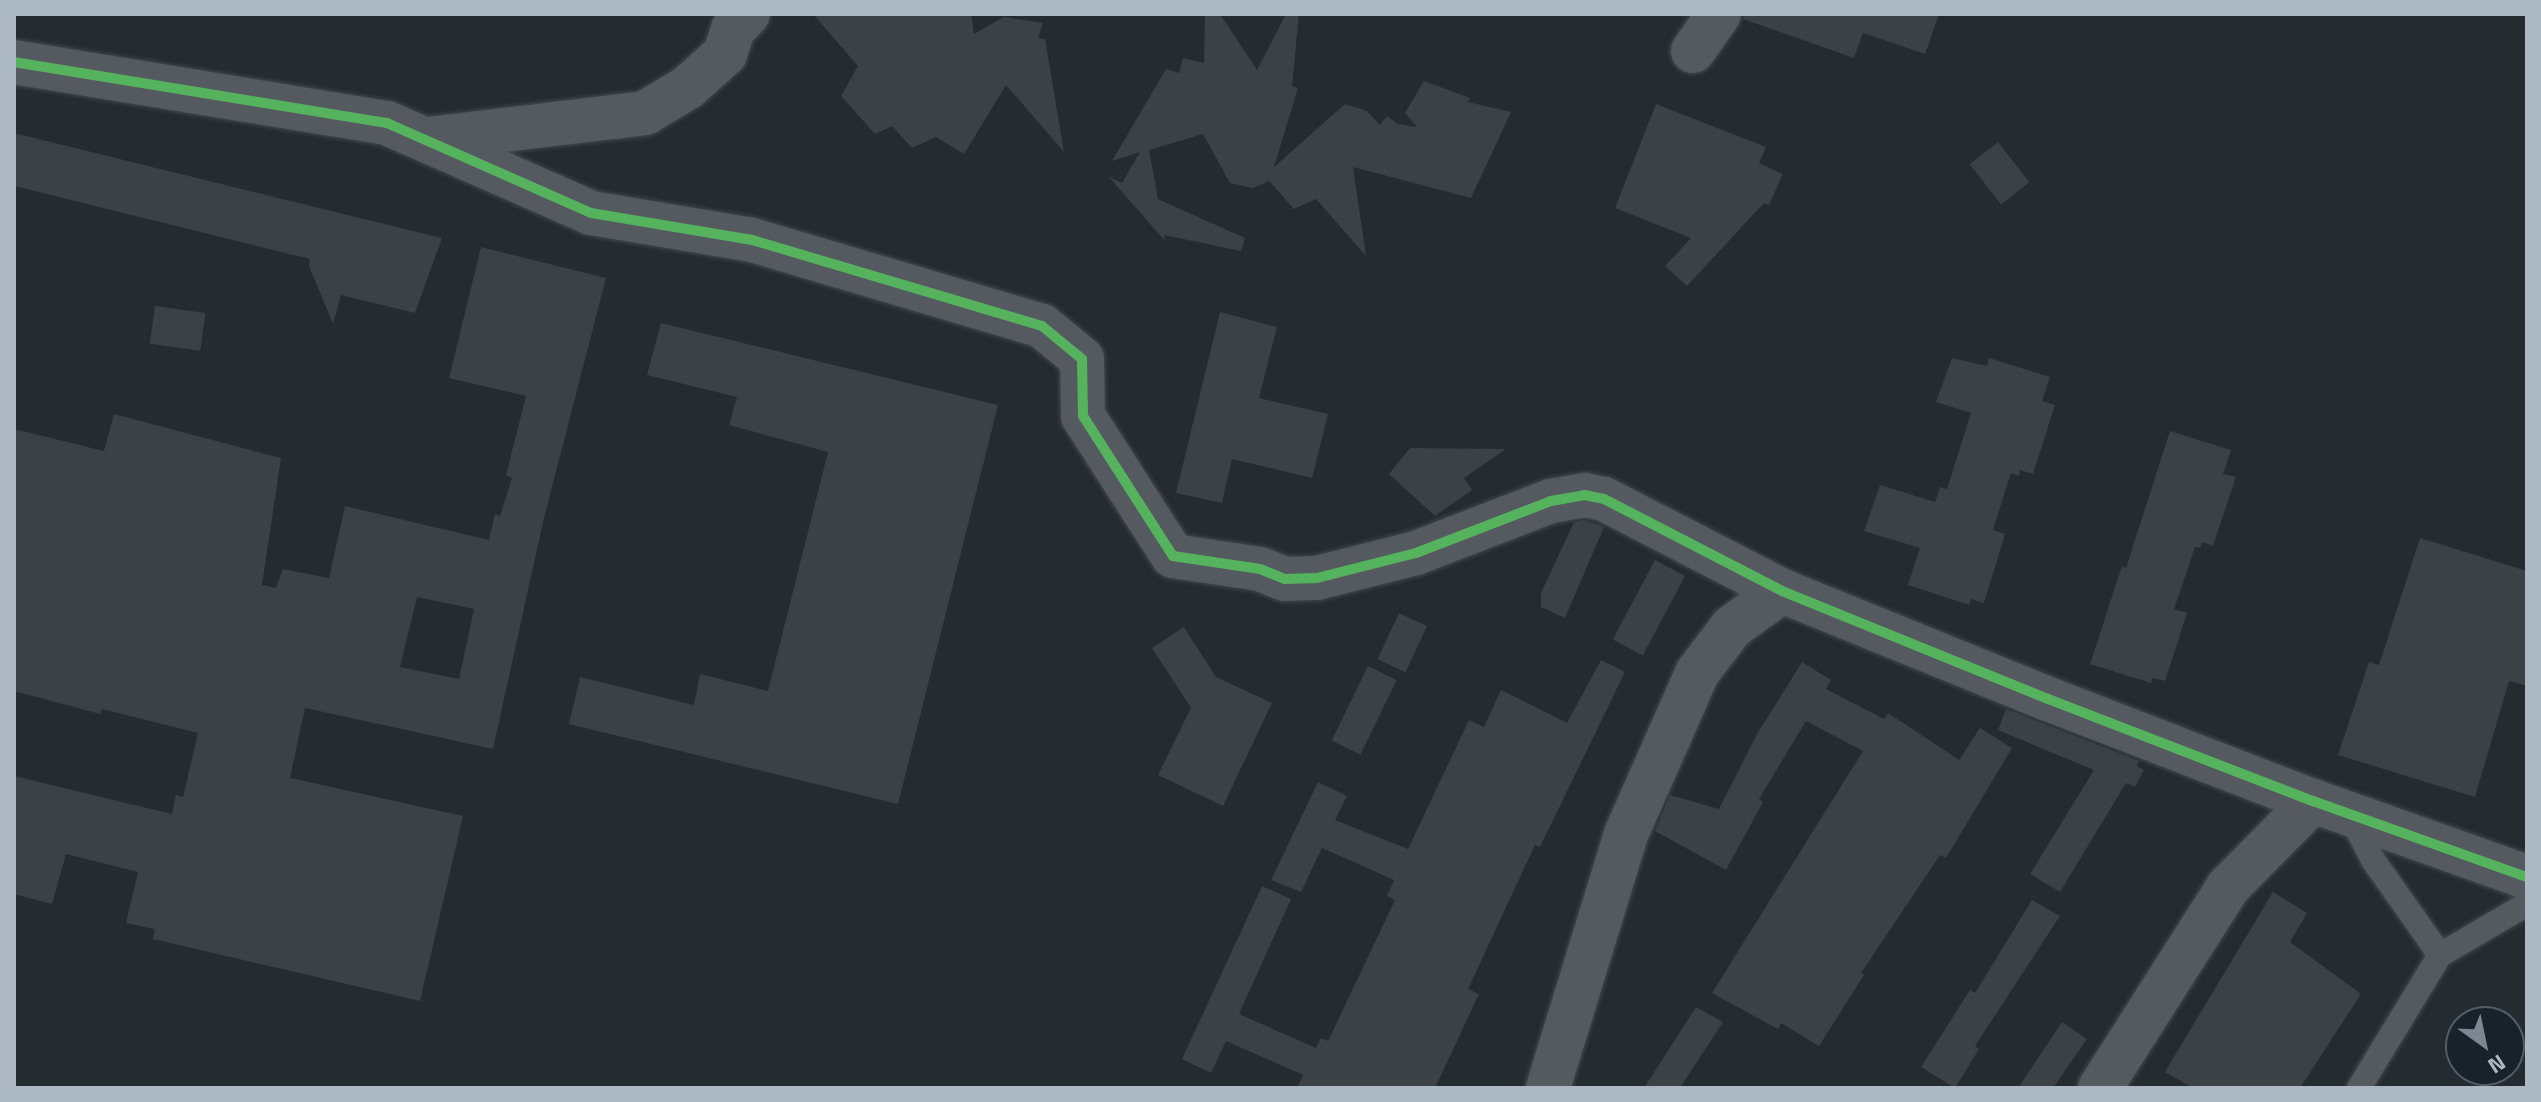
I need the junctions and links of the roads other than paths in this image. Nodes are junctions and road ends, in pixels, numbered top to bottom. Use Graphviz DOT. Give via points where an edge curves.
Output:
graph roads {
  1 [pos="748,14"];
  2 [pos="1719,14"];
  3 [pos="1693,51"];
  4 [pos="14,62"];
  5 [pos="426,139"];
  6 [pos="1782,591"];
  7 [pos="2331,807"];
  8 [pos="2527,877"];
  9 [pos="2527,904"];
  10 [pos="2440,955"];
  11 [pos="1548,1088"];
  12 [pos="2100,1088"];
  13 [pos="2359,1088"];
  1 -- 5 [label="street" via="733,29 725,54 687,88 645,113"];
  2 -- 3 [label="street"];
  4 -- 5 [label="street" via="387,123"];
  5 -- 6 [label="street" via="591,213 752,240 1042,326 1082,359 1083,416 1173,556 1260,569 1285,579 1317,578 1416,553 1551,501 1584,495 1626,510"];
  6 -- 7 [label="street"];
  6 -- 11 [label="street" via="1732,627 1697,673 1627,832"];
  7 -- 8 [label="street"];
  7 -- 10 [label="lane"];
  7 -- 12 [label="street" via="2228,887"];
  9 -- 10 [label="lane"];
  10 -- 13 [label="lane"];
}
